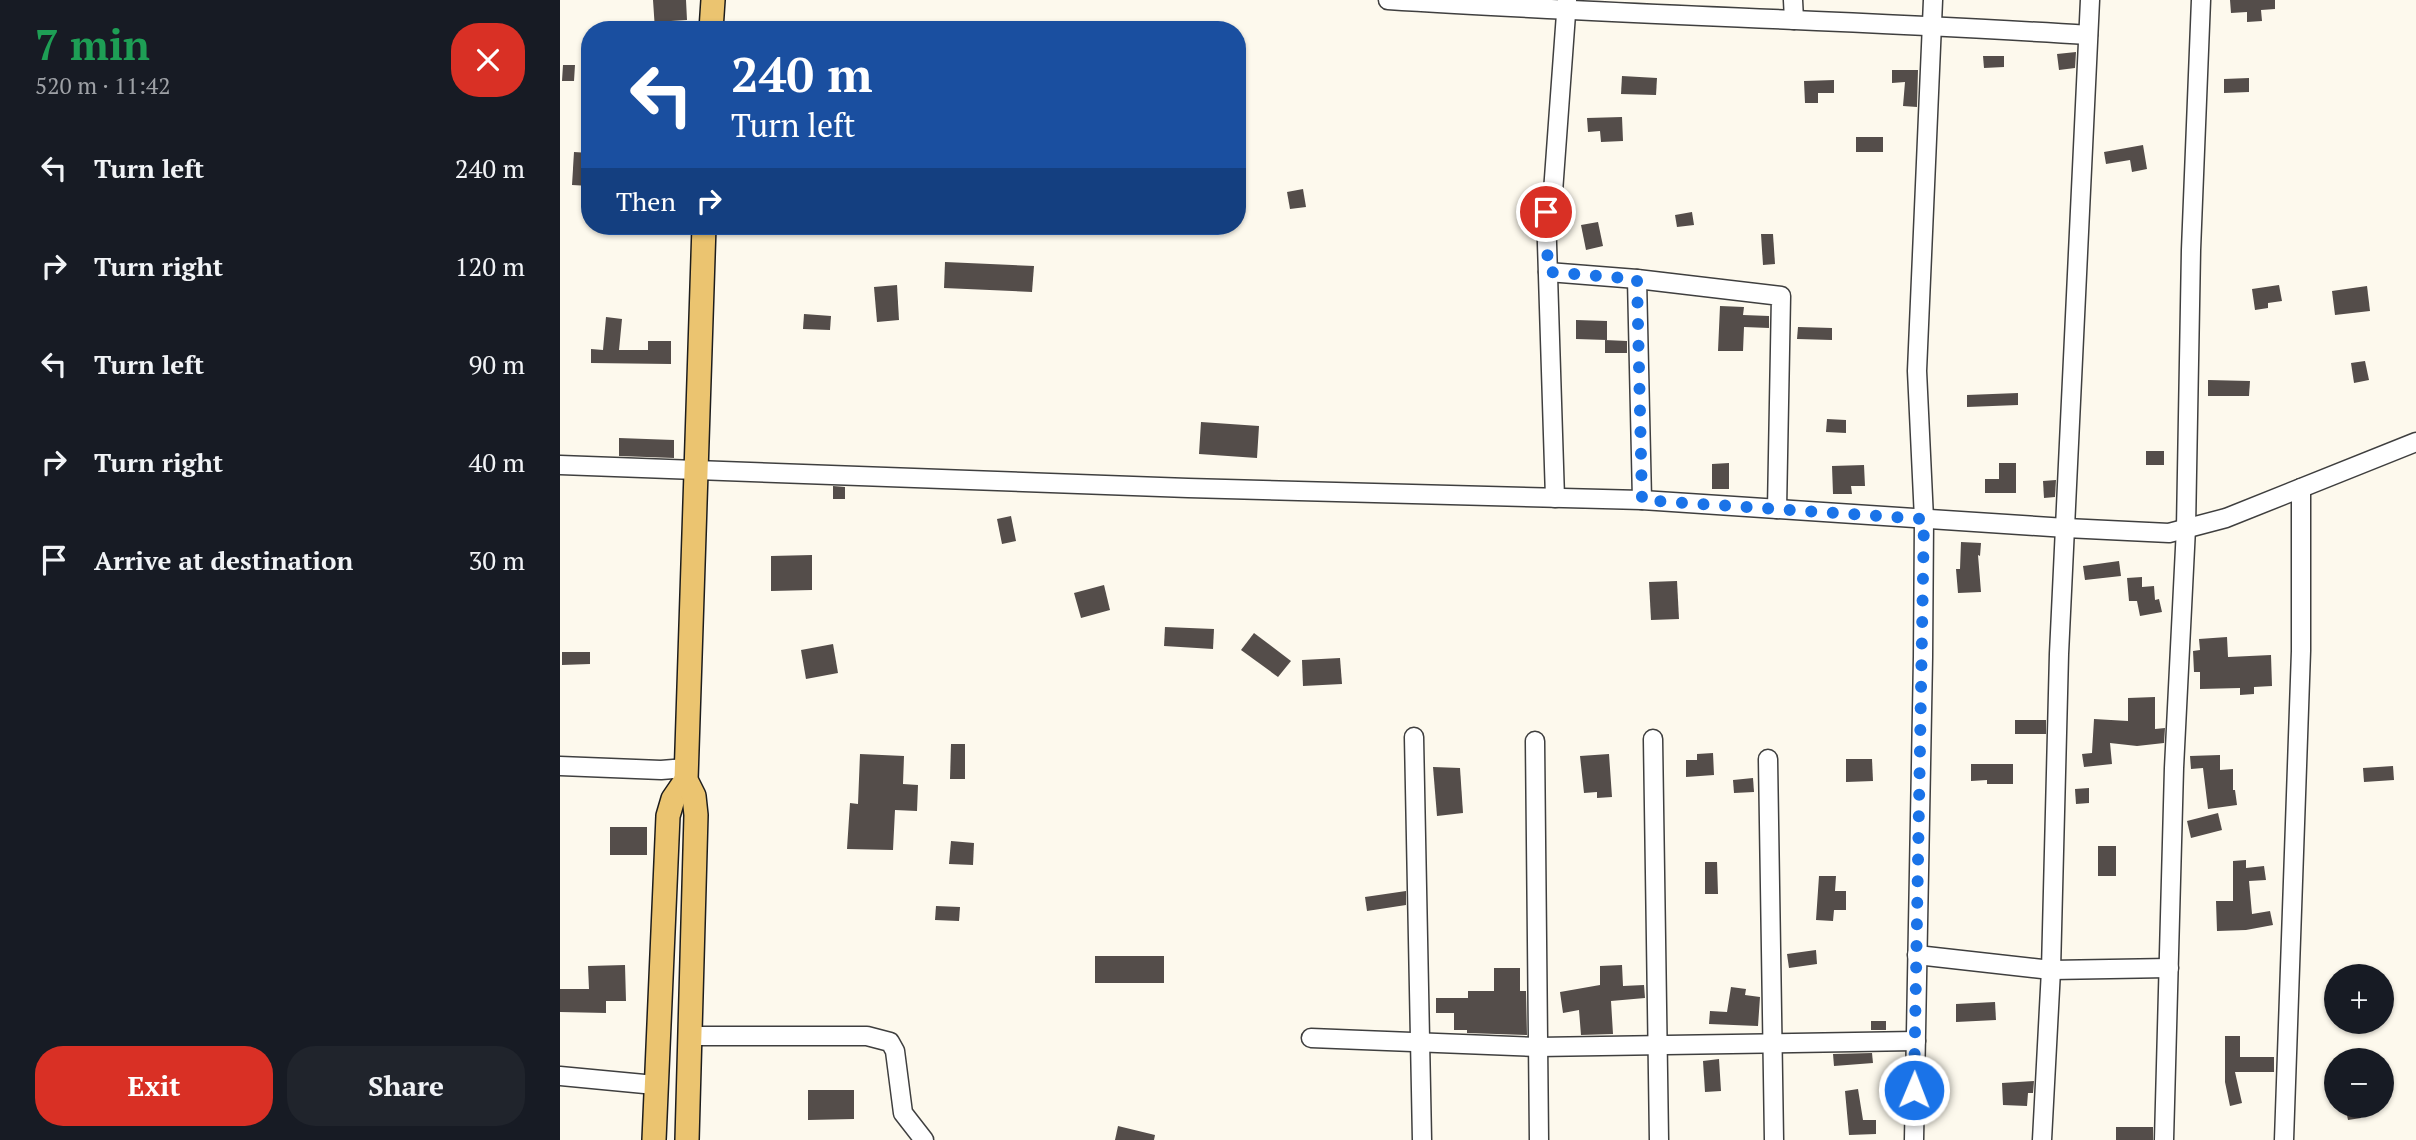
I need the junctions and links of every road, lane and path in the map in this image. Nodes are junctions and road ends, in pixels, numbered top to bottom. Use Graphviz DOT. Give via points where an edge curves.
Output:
graph roads {
  1 [pos="713,0"];
  2 [pos="1388,0"];
  3 [pos="1793,0"];
  4 [pos="1933,0"];
  5 [pos="2090,0"];
  6 [pos="2201,0"];
  7 [pos="1469,3"];
  8 [pos="1567,6"];
  9 [pos="1689,8"];
  10 [pos="1794,20"];
  11 [pos="712,21"];
  12 [pos="1931,25"];
  13 [pos="2088,35"];
  14 [pos="704,235"];
  15 [pos="1548,272"];
  16 [pos="1637,279"];
  17 [pos="2416,442"];
  18 [pos="560,465"];
  19 [pos="694,470"];
  20 [pos="2301,488"];
  21 [pos="1555,498"];
  22 [pos="1642,500"];
  23 [pos="1777,509"];
  24 [pos="1924,519"];
  25 [pos="2066,528"];
  26 [pos="2186,528"];
  27 [pos="1414,737"];
  28 [pos="1653,739"];
  29 [pos="1535,741"];
  30 [pos="1768,759"];
  31 [pos="560,766"];
  32 [pos="686,774"];
  33 [pos="1917,955"];
  34 [pos="2169,968"];
  35 [pos="2051,970"];
  36 [pos="689,1036"];
  37 [pos="1311,1038"];
  38 [pos="1916,1041"];
  39 [pos="1420,1042"];
  40 [pos="1773,1043"];
  41 [pos="1657,1046"];
  42 [pos="1537,1047"];
  43 [pos="560,1076"];
  44 [pos="655,1085"];
  45 [pos="654,1140"];
  46 [pos="687,1140"];
  47 [pos="924,1140"];
  48 [pos="1422,1140"];
  49 [pos="1539,1140"];
  50 [pos="1659,1140"];
  51 [pos="1774,1140"];
  52 [pos="1913,1140"];
  53 [pos="2042,1140"];
  54 [pos="2164,1140"];
  55 [pos="2284,1140"];
  1 -- 11 [label="main road"];
  2 -- 7 [label="street"];
  3 -- 10 [label="street"];
  4 -- 12 [label="street"];
  5 -- 13 [label="street"];
  6 -- 26 [label="street"];
  7 -- 8 [label="street"];
  8 -- 9 [label="street"];
  8 -- 15 [label="street" via="1553,192 1546,212"];
  9 -- 10 [label="street"];
  10 -- 12 [label="street"];
  12 -- 13 [label="street"];
  12 -- 24 [label="street" via="1917,371"];
  13 -- 25 [label="street"];
  14 -- 19 [label="main road"];
  15 -- 16 [label="street"];
  15 -- 21 [label="street"];
  16 -- 22 [label="street"];
  16 -- 23 [label="street" via="1781,296"];
  17 -- 20 [label="street"];
  18 -- 19 [label="street"];
  19 -- 21 [label="street"];
  19 -- 32 [label="main road"];
  20 -- 26 [label="street" via="2226,518"];
  20 -- 55 [label="street" via="2300,665"];
  21 -- 22 [label="street"];
  22 -- 23 [label="street"];
  23 -- 24 [label="street"];
  24 -- 25 [label="street"];
  24 -- 33 [label="street"];
  25 -- 26 [label="street" via="2169,533"];
  25 -- 35 [label="street"];
  26 -- 34 [label="street"];
  27 -- 39 [label="street"];
  28 -- 41 [label="street"];
  29 -- 42 [label="street"];
  30 -- 40 [label="street"];
  31 -- 32 [label="street"];
  32 -- 36 [label="main road" via="696,815"];
  32 -- 44 [label="main road" via="668,816"];
  33 -- 35 [label="street"];
  33 -- 38 [label="street"];
  34 -- 35 [label="street"];
  34 -- 54 [label="street"];
  35 -- 53 [label="street"];
  36 -- 46 [label="main road"];
  36 -- 47 [label="street" via="867,1036 890,1042 902,1113"];
  37 -- 39 [label="street"];
  38 -- 40 [label="street"];
  38 -- 52 [label="street"];
  39 -- 42 [label="street"];
  39 -- 48 [label="street"];
  40 -- 41 [label="street"];
  40 -- 51 [label="street"];
  41 -- 42 [label="street"];
  41 -- 50 [label="street"];
  42 -- 49 [label="street"];
  43 -- 44 [label="street"];
  44 -- 45 [label="main road"];
}
